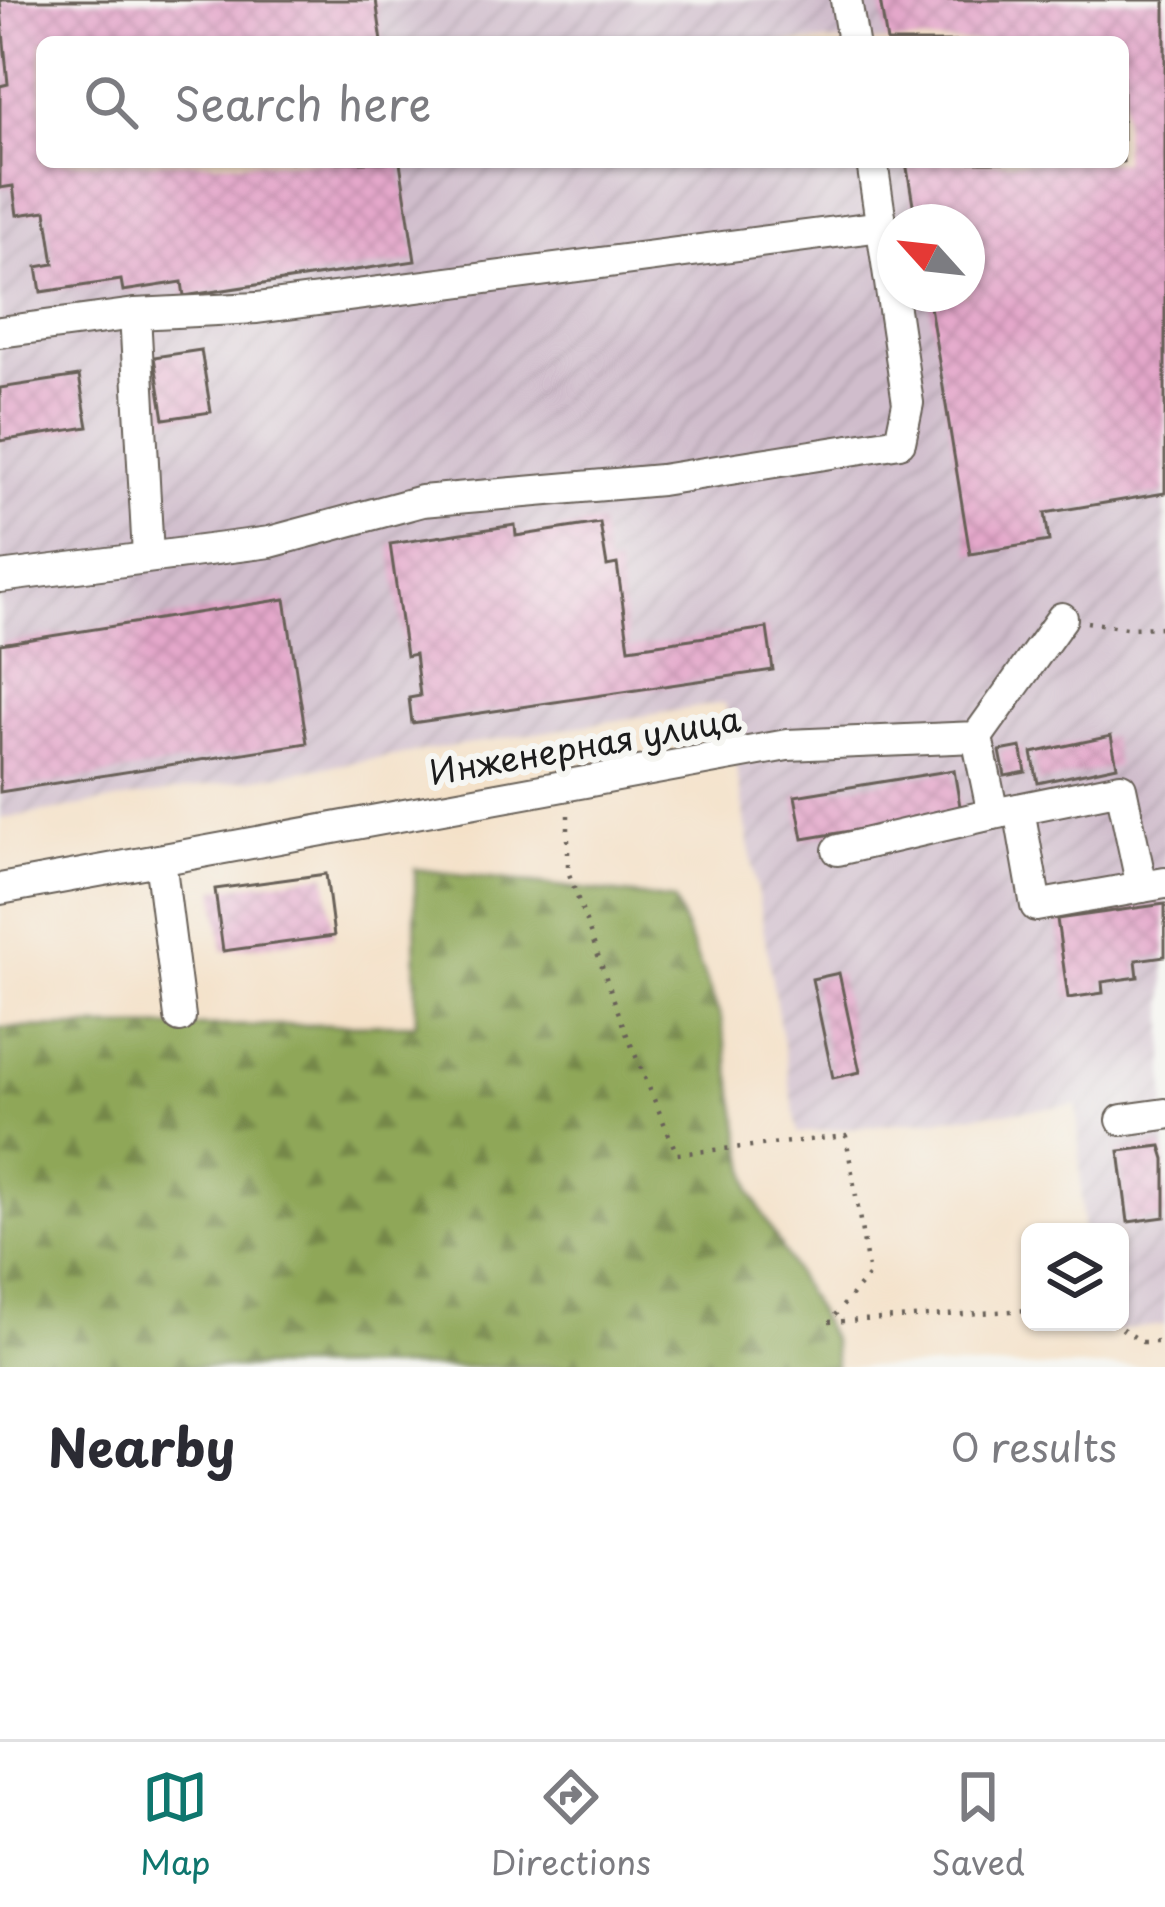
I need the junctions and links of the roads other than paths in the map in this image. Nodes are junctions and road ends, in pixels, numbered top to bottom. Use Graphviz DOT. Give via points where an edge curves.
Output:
graph roads {
  1 [pos="846,0"];
  2 [pos="852,36"];
  3 [pos="873,168"];
  4 [pos="879,204"];
  5 [pos="877,227"];
  6 [pos="895,312"];
  7 [pos="135,314"];
  8 [pos="0,332"];
  9 [pos="148,556"];
  10 [pos="0,577"];
  11 [pos="1062,618"];
  12 [pos="977,737"];
  13 [pos="1006,811"];
  14 [pos="838,850"];
  15 [pos="160,860"];
  16 [pos="1153,885"];
  17 [pos="0,889"];
  18 [pos="180,1017"];
  19 [pos="1165,1114"];
  20 [pos="1122,1120"];
  1 -- 2 [label="street"];
  3 -- 4 [label="street"];
  5 -- 7 [label="street" via="257,308"];
  6 -- 9 [label="street" via="908,403 900,442 661,480 422,501 270,542"];
  7 -- 8 [label="street"];
  7 -- 9 [label="street"];
  9 -- 10 [label="street"];
  11 -- 12 [label="street"];
  12 -- 13 [label="street"];
  12 -- 15 [label="street, Инженерная улица" via="787,745"];
  13 -- 14 [label="street"];
  13 -- 16 [label="street" via="1036,906"];
  13 -- 16 [label="street" via="1121,788"];
  15 -- 17 [label="street, Инженерная улица"];
  15 -- 18 [label="street"];
  19 -- 20 [label="street"];
}
